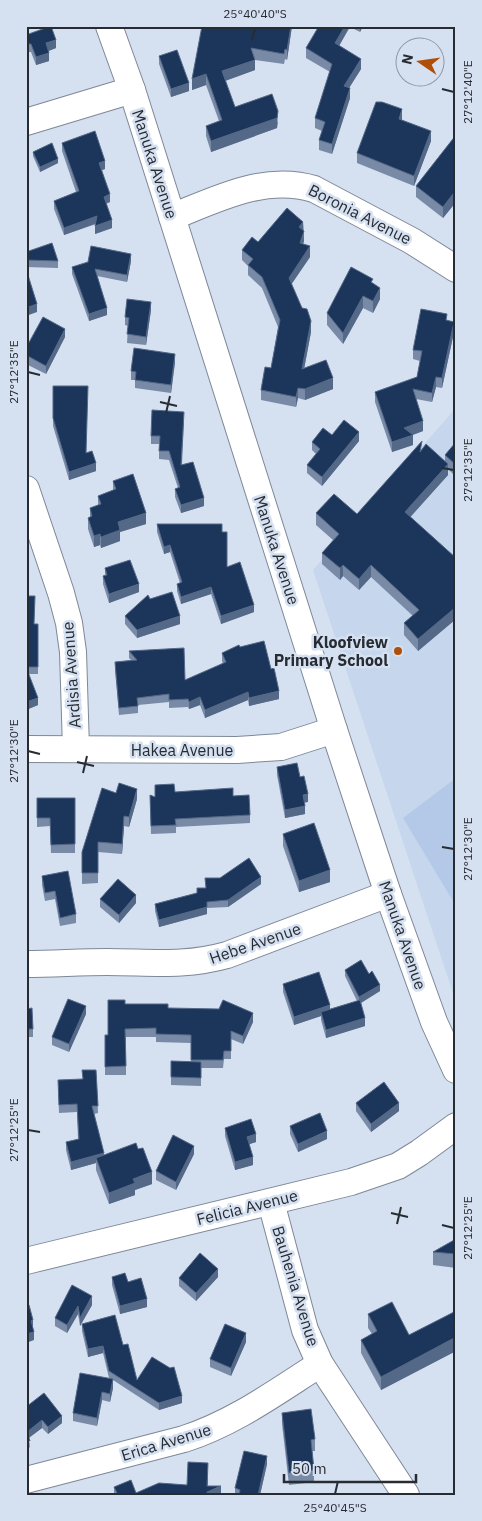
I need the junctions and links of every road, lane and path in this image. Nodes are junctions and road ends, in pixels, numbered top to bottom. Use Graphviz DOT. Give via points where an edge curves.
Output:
graph roads {
  1 [pos="109,26"];
  2 [pos="132,90"];
  3 [pos="26,122"];
  4 [pos="172,217"];
  5 [pos="456,269"];
  6 [pos="29,504"];
  7 [pos="334,730"];
  8 [pos="26,749"];
  9 [pos="76,749"];
  10 [pos="388,894"];
  11 [pos="26,964"];
  12 [pos="456,1070"];
  13 [pos="456,1126"];
  14 [pos="271,1202"];
  15 [pos="26,1261"];
  16 [pos="320,1364"];
  17 [pos="26,1480"];
  18 [pos="406,1495"];
  1 -- 2 [label="street, Manuka Avenue"];
  2 -- 3 [label="street"];
  2 -- 4 [label="street, Manuka Avenue"];
  4 -- 5 [label="street, Boronia Avenue" via="253,187 298,184 314,189 412,241"];
  4 -- 7 [label="street, Manuka Avenue"];
  6 -- 9 [label="street, Ardisia Avenue" via="70,622"];
  7 -- 9 [label="street, Hakea Avenue" via="281,747 237,750"];
  7 -- 10 [label="street, Manuka Avenue"];
  8 -- 9 [label="street, Hakea Avenue"];
  10 -- 11 [label="street, Hebe Avenue" via="204,961 176,964"];
  10 -- 12 [label="street, Manuka Avenue" via="434,1022"];
  13 -- 14 [label="street, Felicia Avenue" via="398,1166 351,1182"];
  14 -- 15 [label="street, Felicia Avenue"];
  14 -- 16 [label="street, Bauhenia Avenue" via="305,1330"];
  16 -- 17 [label="street, Erica Avenue" via="237,1417 206,1432"];
  16 -- 18 [label="street, Bauhenia Avenue"];
}
